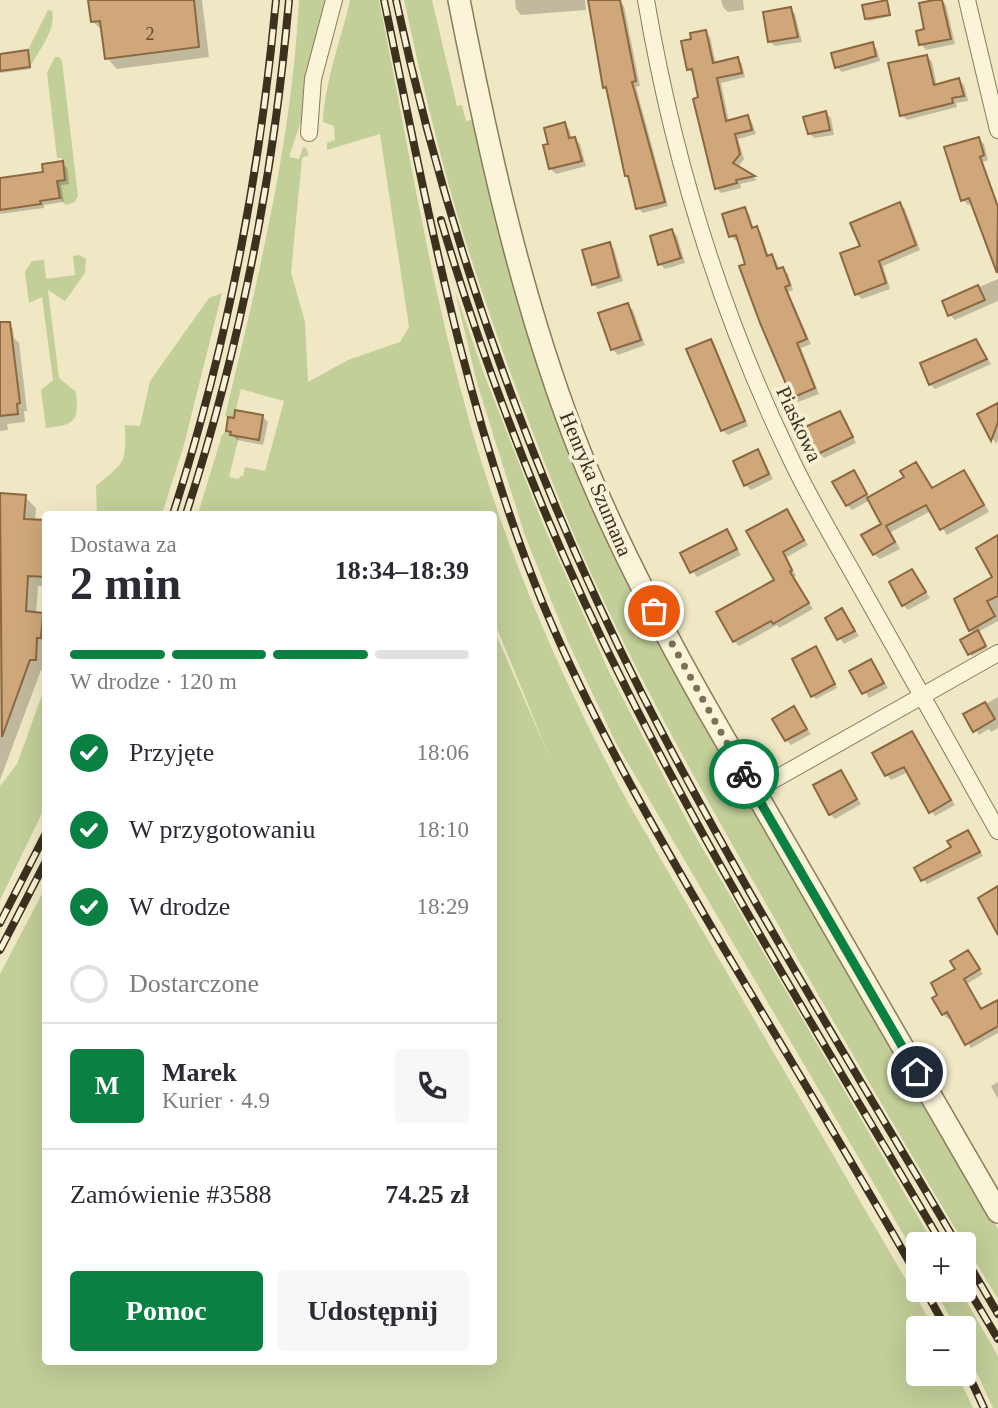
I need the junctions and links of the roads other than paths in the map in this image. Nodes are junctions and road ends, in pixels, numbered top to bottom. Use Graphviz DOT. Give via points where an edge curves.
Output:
graph roads {
  1 [pos="334,0"];
  2 [pos="646,0"];
  3 [pos="967,0"];
  4 [pos="460,3"];
  5 [pos="998,130"];
  6 [pos="309,133"];
  7 [pos="998,653"];
  8 [pos="921,696"];
  9 [pos="754,791"];
  10 [pos="998,831"];
  11 [pos="998,1212"];
  1 -- 6 [label="street" via="313,79"];
  2 -- 8 [label="street, Piaskowa" via="685,182 731,320 791,460"];
  3 -- 5 [label="street"];
  4 -- 9 [label="street, Henryka Szumana" via="505,217 574,437 666,635"];
  7 -- 8 [label="street"];
  8 -- 9 [label="street"];
  8 -- 10 [label="street, Piaskowa"];
  9 -- 11 [label="street, Henryka Szumana"];
}
